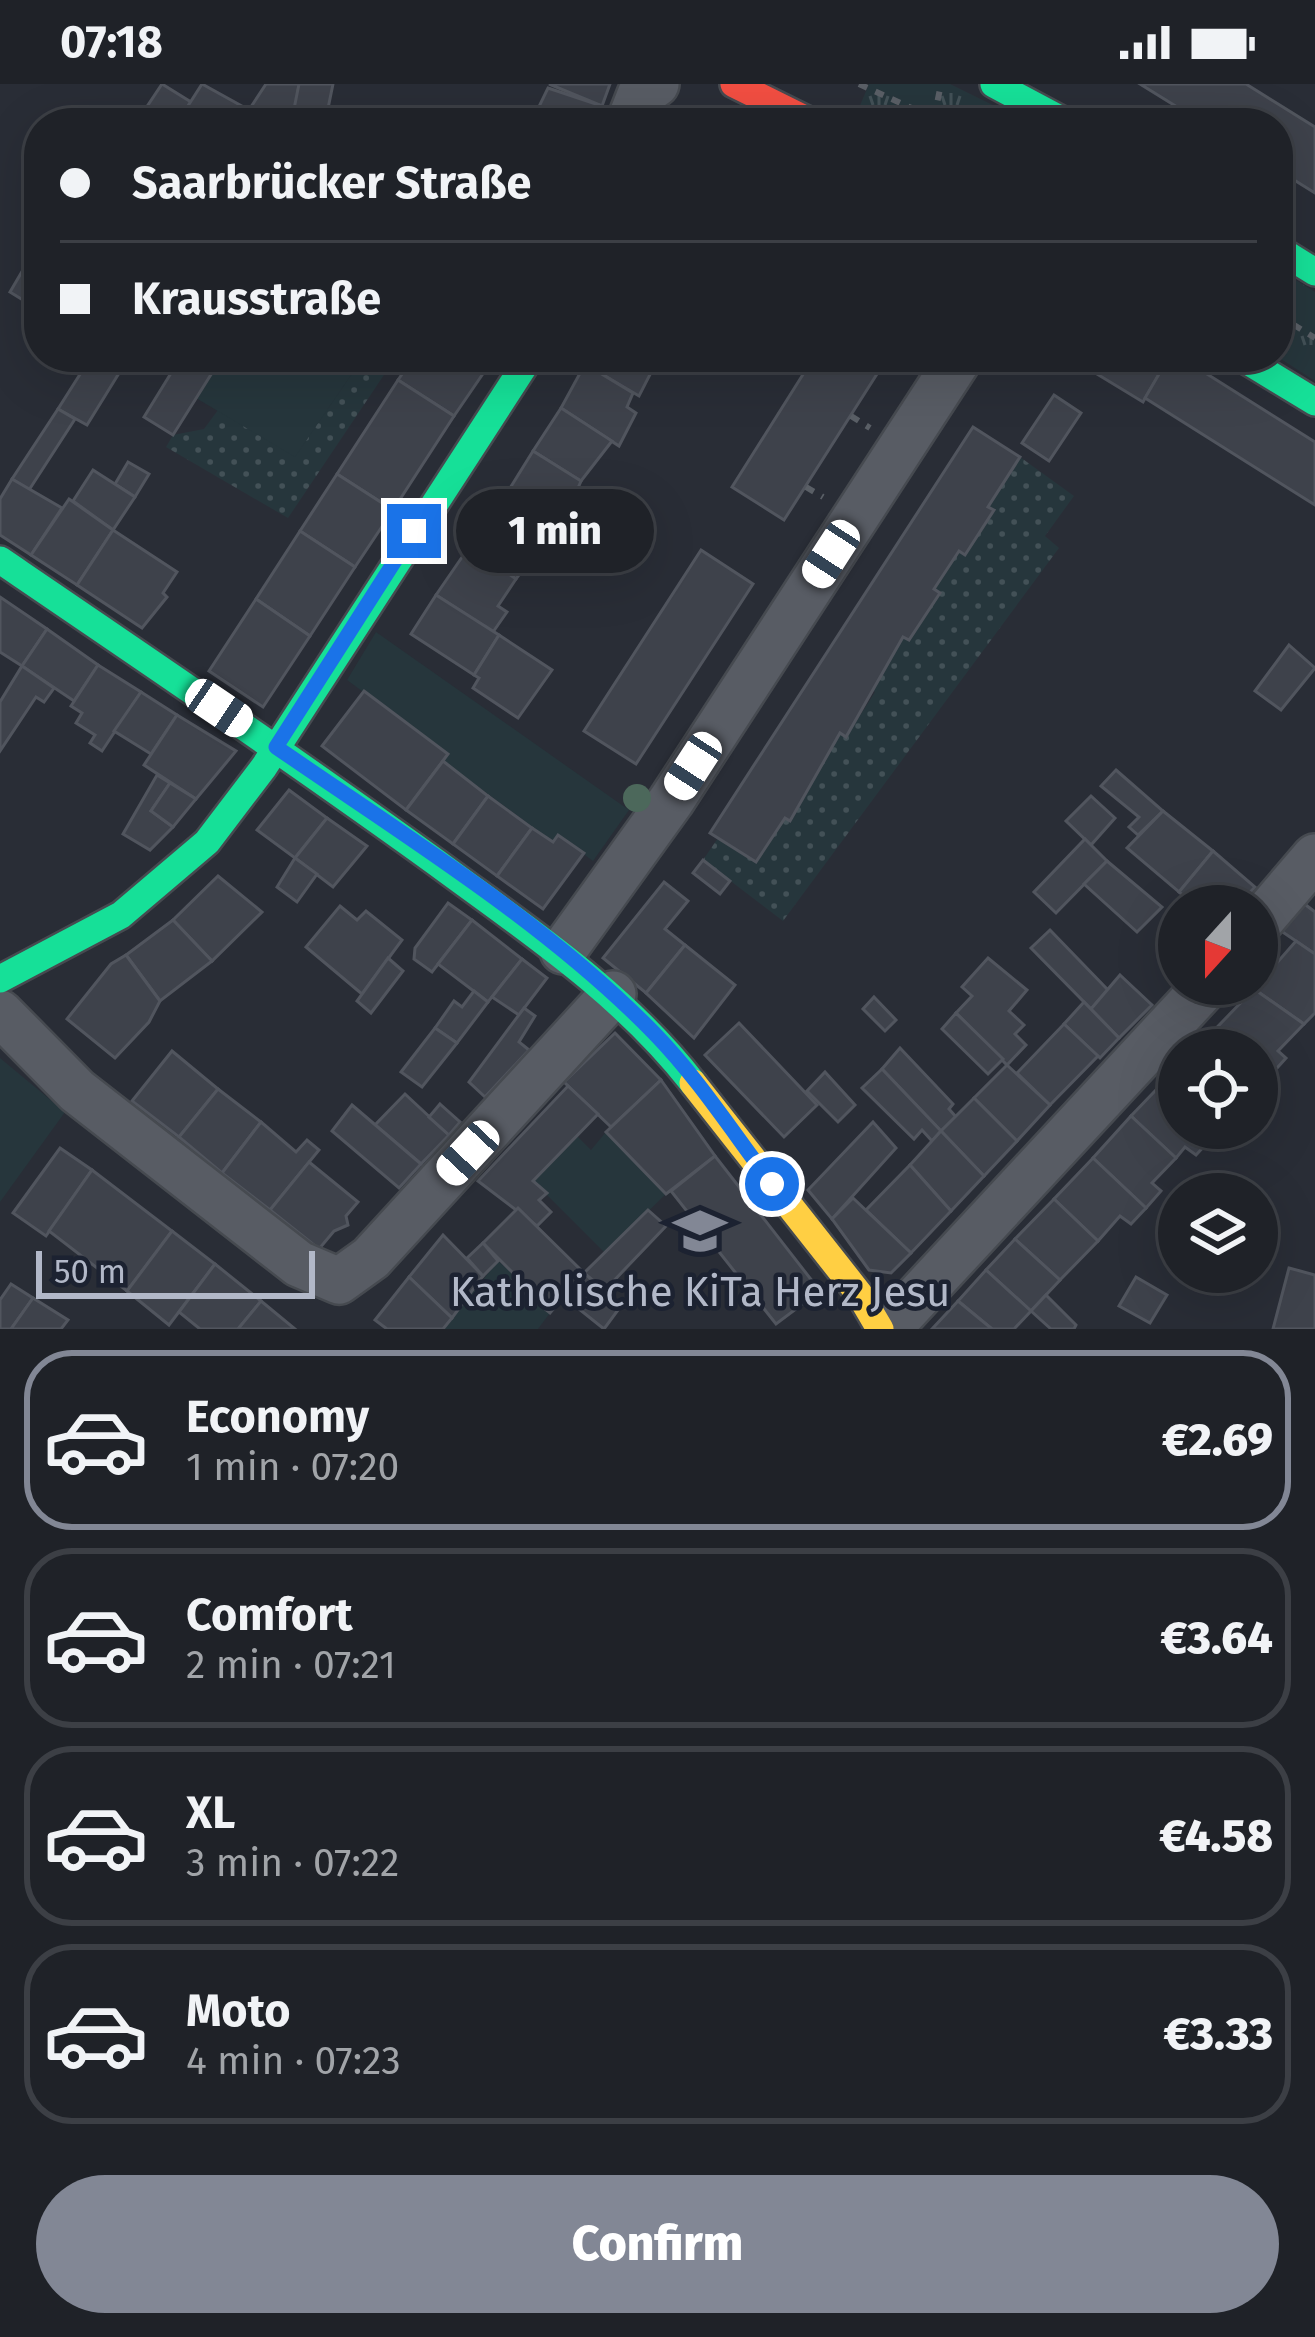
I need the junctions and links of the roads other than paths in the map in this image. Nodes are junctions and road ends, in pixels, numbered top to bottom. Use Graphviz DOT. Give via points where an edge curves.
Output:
graph roads {
  1 [pos="656,84"];
  2 [pos="734,84"];
  3 [pos="994,84"];
  4 [pos="634,108"];
  5 [pos="783,108"];
  6 [pos="1039,108"];
  7 [pos="520,372"];
  8 [pos="950,372"];
  9 [pos="1266,372"];
  10 [pos="1315,402"];
  11 [pos="0,560"];
  12 [pos="276,747"];
  13 [pos="1315,857"];
  14 [pos="1278,900"];
  15 [pos="563,951"];
  16 [pos="0,980"];
  17 [pos="613,994"];
  18 [pos="1188,1005"];
  19 [pos="0,1012"];
  20 [pos="884,1329"];
  1 -- 4 [label="street"];
  2 -- 5 [label="street"];
  3 -- 6 [label="street"];
  7 -- 12 [label="street"];
  8 -- 15 [label="street"];
  9 -- 10 [label="street"];
  11 -- 12 [label="street"];
  12 -- 15 [label="street"];
  12 -- 16 [label="street" via="207,842 158,888"];
  13 -- 14 [label="street"];
  15 -- 17 [label="street"];
  17 -- 19 [label="street" via="371,1258 339,1281 299,1264 77,1091"];
  17 -- 20 [label="street" via="656,1036"];
  18 -- 20 [label="street"];
}
